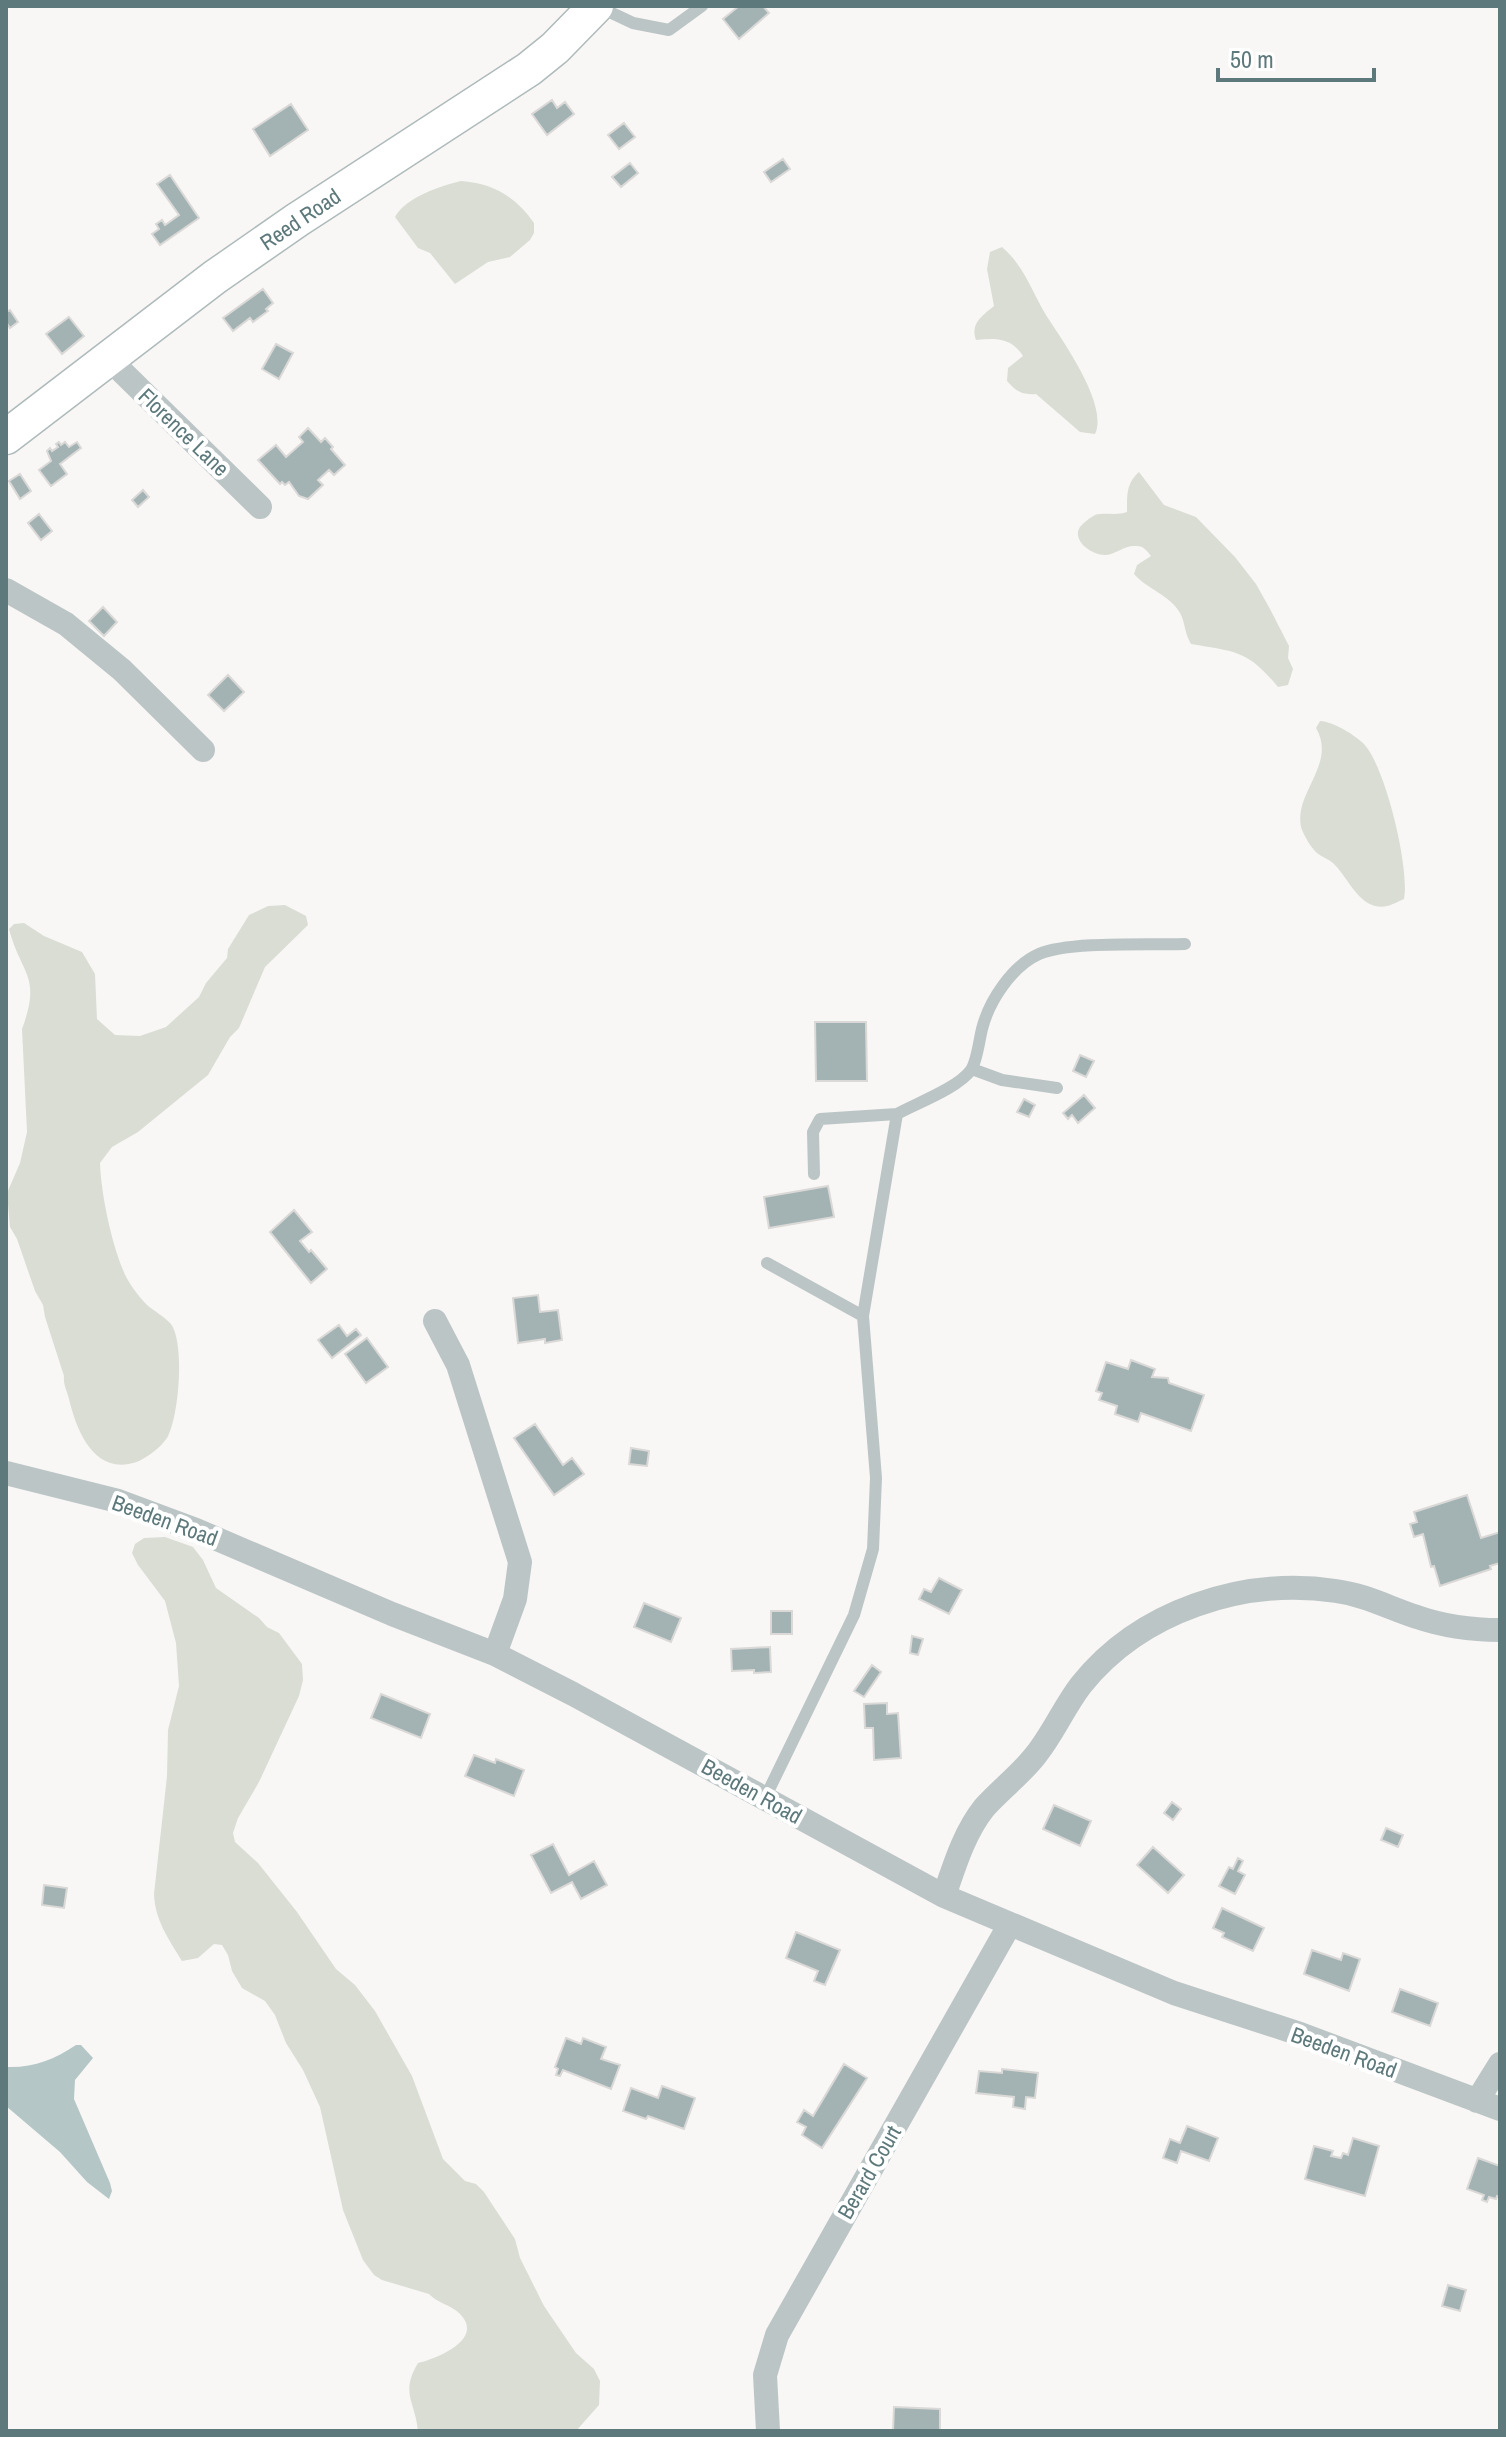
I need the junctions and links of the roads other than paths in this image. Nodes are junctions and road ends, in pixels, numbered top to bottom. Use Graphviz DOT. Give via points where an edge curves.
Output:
graph roads {
  1 [pos="597,6"];
  2 [pos="702,6"];
  3 [pos="108,358"];
  4 [pos="6,437"];
  5 [pos="260,507"];
  6 [pos="6,590"];
  7 [pos="203,750"];
  8 [pos="1185,944"];
  9 [pos="972,1069"];
  10 [pos="1057,1088"];
  11 [pos="897,1114"];
  12 [pos="814,1174"];
  13 [pos="767,1263"];
  14 [pos="863,1316"];
  15 [pos="435,1321"];
  16 [pos="6,1473"];
  17 [pos="1500,1630"];
  18 [pos="495,1654"];
  19 [pos="765,1798"];
  20 [pos="944,1896"];
  21 [pos="1010,1924"];
  22 [pos="1500,2064"];
  23 [pos="1489,2105"];
  24 [pos="768,2431"];
  1 -- 2 [label="lane" via="633,23 669,30"];
  1 -- 3 [label="street, Reed Road" via="529,69 297,220"];
  3 -- 4 [label="street, Reed Road"];
  3 -- 5 [label="street, Florence Lane"];
  6 -- 7 [label="street" via="66,624 122,670"];
  8 -- 9 [label="lane" via="1083,947 1042,953 1024,962 984,1019"];
  9 -- 10 [label="lane" via="1002,1080"];
  9 -- 11 [label="lane"];
  11 -- 12 [label="lane" via="820,1119 813,1132"];
  11 -- 14 [label="lane"];
  13 -- 14 [label="lane"];
  14 -- 19 [label="lane" via="876,1478 873,1549 854,1615"];
  15 -- 18 [label="street" via="458,1365 520,1562 515,1599"];
  16 -- 18 [label="street, Beeden Road" via="118,1501"];
  17 -- 20 [label="street" via="1418,1618 1336,1590 1290,1589 1214,1600 1147,1626 1117,1646 1080,1686 1036,1755 984,1808 964,1842"];
  18 -- 19 [label="street, Beeden Road"];
  19 -- 20 [label="street, Beeden Road"];
  20 -- 21 [label="street, Beeden Road"];
  21 -- 23 [label="street, Beeden Road" via="1174,1993"];
  21 -- 24 [label="street, Berard Court" via="777,2335 765,2375"];
  22 -- 23 [label="street"];
}
